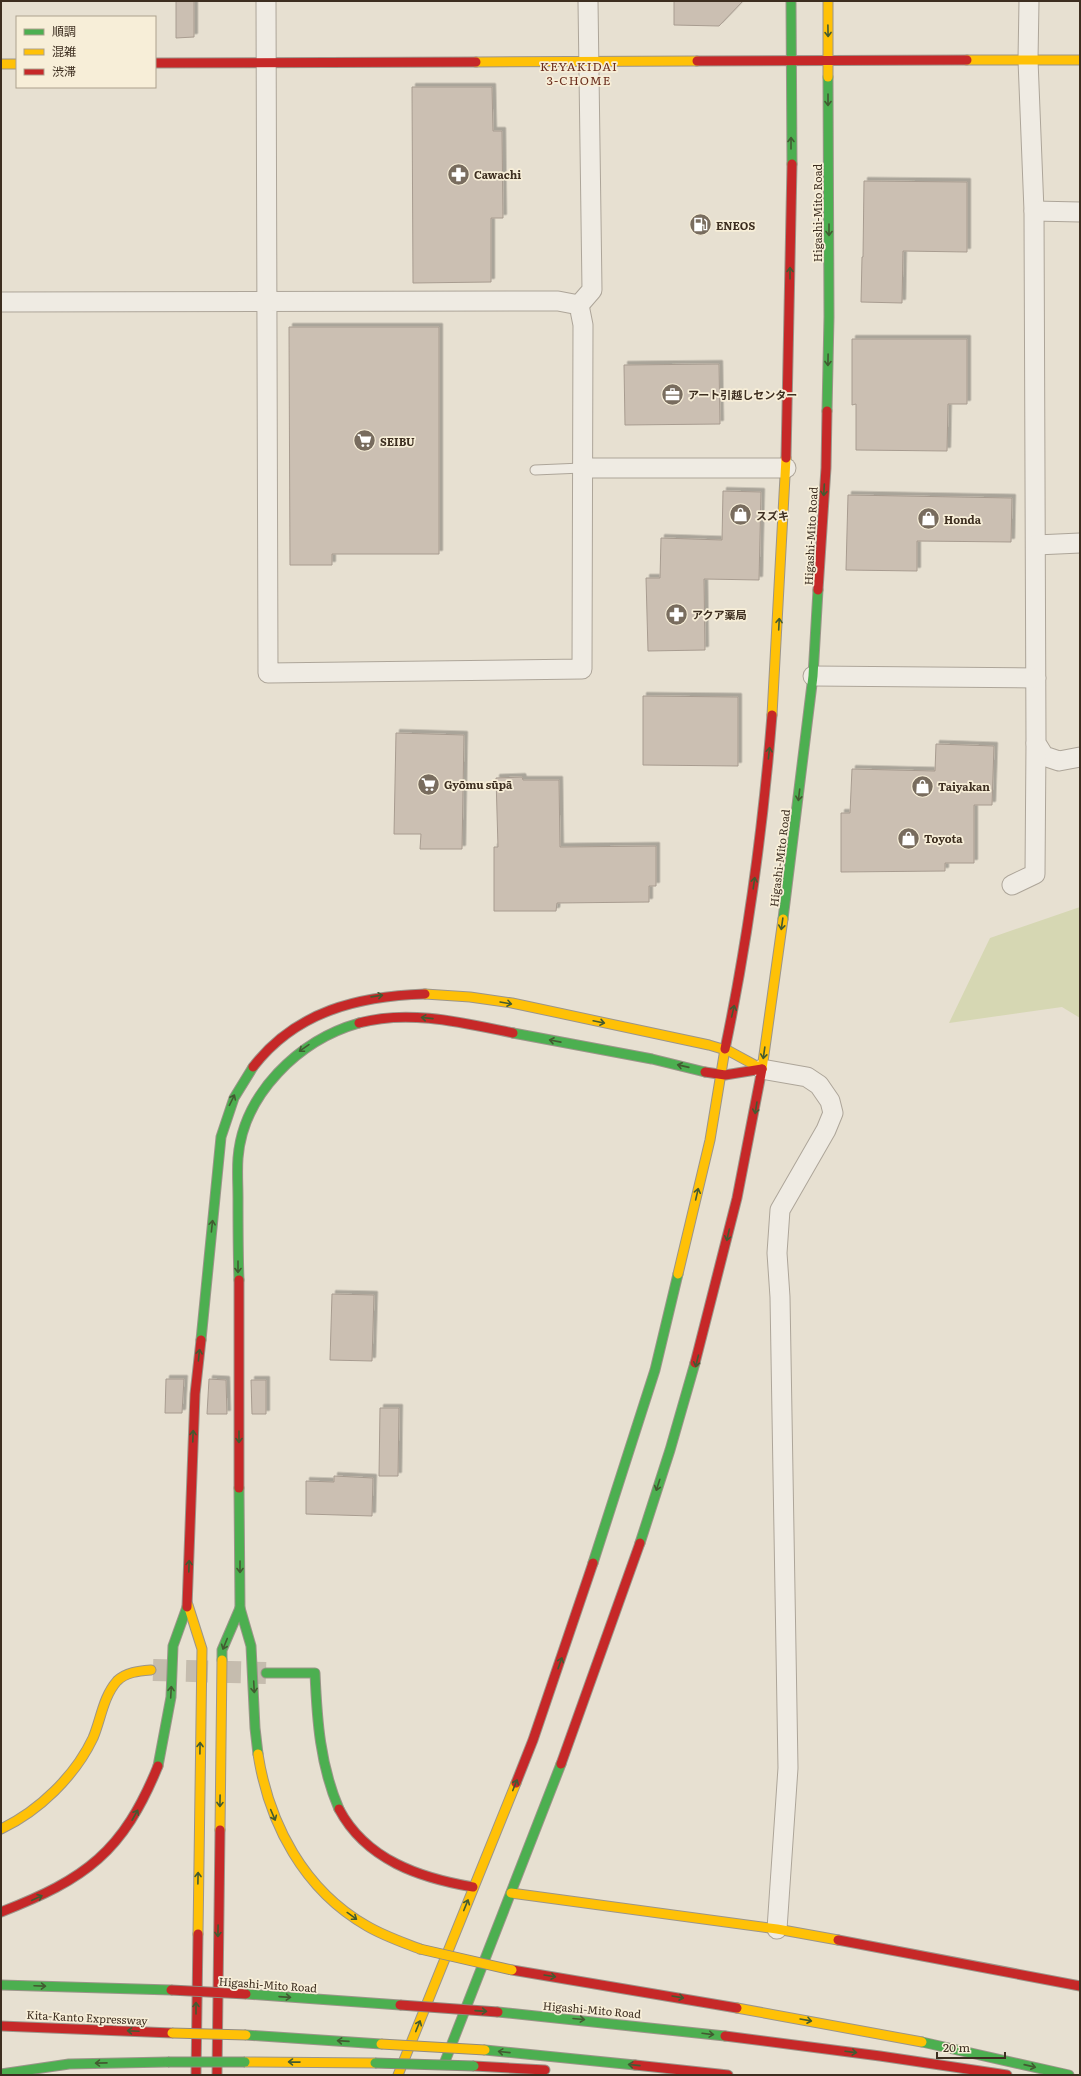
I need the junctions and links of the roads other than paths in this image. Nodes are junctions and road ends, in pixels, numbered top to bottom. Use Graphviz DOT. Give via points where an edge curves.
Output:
graph roads {
  1 [pos="266,1"];
  2 [pos="588,1"];
  3 [pos="791,1"];
  4 [pos="828,1"];
  5 [pos="1029,1"];
  6 [pos="791,60"];
  7 [pos="1028,60"];
  8 [pos="1080,60"];
  9 [pos="588,61"];
  10 [pos="828,61"];
  11 [pos="156,62"];
  12 [pos="266,62"];
  13 [pos="1,64"];
  14 [pos="16,64"];
  15 [pos="1034,211"];
  16 [pos="1080,212"];
  17 [pos="266,300"];
  18 [pos="1,302"];
  19 [pos="579,305"];
  20 [pos="582,468"];
  21 [pos="786,468"];
  22 [pos="535,470"];
  23 [pos="1080,543"];
  24 [pos="1036,545"];
  25 [pos="813,676"];
  26 [pos="1036,678"];
  27 [pos="1036,743"];
  28 [pos="1080,757"];
  29 [pos="1012,884"];
  30 [pos="725,1049"];
  31 [pos="762,1069"];
  32 [pos="720,1075"];
  33 [pos="188,1605"];
  34 [pos="240,1608"];
  35 [pos="151,1670"];
  36 [pos="266,1673"];
  37 [pos="1,1829"];
  38 [pos="473,1887"];
  39 [pos="511,1893"];
  40 [pos="1,1912"];
  41 [pos="777,1929"];
  42 [pos="1,1985"];
  43 [pos="1080,1986"];
  44 [pos="1,2026"];
  45 [pos="553,2071"];
  46 [pos="1,2074"];
  47 [pos="630,2074"];
  48 [pos="196,2075"];
  49 [pos="217,2075"];
  50 [pos="398,2075"];
  51 [pos="440,2075"];
  52 [pos="682,2075"];
  53 [pos="728,2075"];
  54 [pos="1007,2075"];
  55 [pos="1069,2075"];
  1 -- 12 [label="street"];
  2 -- 9 [label="street"];
  3 -- 6 [label="main road, Higashi-Mito Road"];
  4 -- 10 [label="main road, Higashi-Mito Road, one-way"];
  5 -- 7 [label="street"];
  6 -- 9 [label="main road"];
  6 -- 10 [label="main road"];
  21 -- 6 [label="main road, Higashi-Mito Road, one-way" via="790,305"];
  7 -- 8 [label="main road"];
  7 -- 10 [label="main road"];
  7 -- 15 [label="street"];
  9 -- 12 [label="main road"];
  9 -- 19 [label="street" via="592,290"];
  10 -- 25 [label="main road, Higashi-Mito Road, one-way" via="829,316 826,444"];
  11 -- 12 [label="main road"];
  12 -- 17 [label="street"];
  13 -- 14 [label="main road"];
  15 -- 16 [label="street"];
  15 -- 24 [label="street"];
  17 -- 18 [label="street"];
  17 -- 19 [label="street" via="558,301"];
  17 -- 20 [label="street" via="268,673 582,669"];
  19 -- 20 [label="street" via="583,325"];
  20 -- 21 [label="street"];
  20 -- 22 [label="lane"];
  30 -- 21 [label="main road, Higashi-Mito Road, one-way" via="738,990 760,833 776,676"];
  23 -- 24 [label="street"];
  24 -- 26 [label="street"];
  25 -- 26 [label="street"];
  25 -- 31 [label="main road, Higashi-Mito Road, one-way" via="790,871"];
  26 -- 27 [label="street"];
  27 -- 28 [label="street" via="1044,756 1059,761"];
  27 -- 29 [label="street" via="1035,874"];
  30 -- 31 [label="main road"];
  30 -- 32 [label="main road, Higashi-Mito Road"];
  33 -- 30 [label="main road, one-way" via="195,1394 220,1137 225,1114 247,1073 264,1053 298,1024 340,1004 382,996 416,994 474,997"];
  31 -- 32 [label="main road"];
  31 -- 39 [label="main road, Higashi-Mito Road, one-way" via="749,1148 691,1384 610,1633"];
  31 -- 41 [label="street" via="807,1077 819,1084 830,1101 833,1113 826,1130 780,1210 777,1253 780,1296 788,1768"];
  32 -- 34 [label="main road, one-way" via="671,1063 464,1023 392,1016 364,1020 341,1028 316,1040 294,1055 277,1074 249,1116 241,1135 238,1158"];
  38 -- 32 [label="main road, Higashi-Mito Road, one-way" via="533,1740 655,1370 710,1140"];
  40 -- 33 [label="main road, one-way" via="35,1899 91,1867 110,1849 131,1822 148,1793 158,1766 171,1698 173,1646"];
  48 -- 33 [label="main road, one-way" via="202,1649"];
  34 -- 49 [label="main road, one-way" via="222,1650"];
  34 -- 55 [label="main road, one-way, bridge" via="252,1650 256,1738 270,1807 282,1836 301,1867 322,1891 364,1925 420,1949 512,1970 646,1991 910,2039"];
  35 -- 37 [label="main road" via="134,1671 120,1677 110,1693 92,1739 61,1785 35,1808"];
  36 -- 38 [label="main road" via="315,1672 321,1760 327,1781 342,1815 366,1844 406,1870"];
  50 -- 38 [label="main road, Higashi-Mito Road, one-way"];
  39 -- 41 [label="main road"];
  39 -- 51 [label="main road, Higashi-Mito Road"];
  41 -- 43 [label="main road"];
  42 -- 54 [label="main road, Higashi-Mito Road, one-way, bridge" via="246,1994 498,2012 638,2025 901,2058"];
  53 -- 44 [label="main road, Kita-Kanto Expressway, one-way, bridge" via="485,2050 246,2035"];
  45 -- 46 [label="main road, one-way, bridge" via="376,2063 168,2062 69,2064"];
  47 -- 52 [label="main road"];
}
